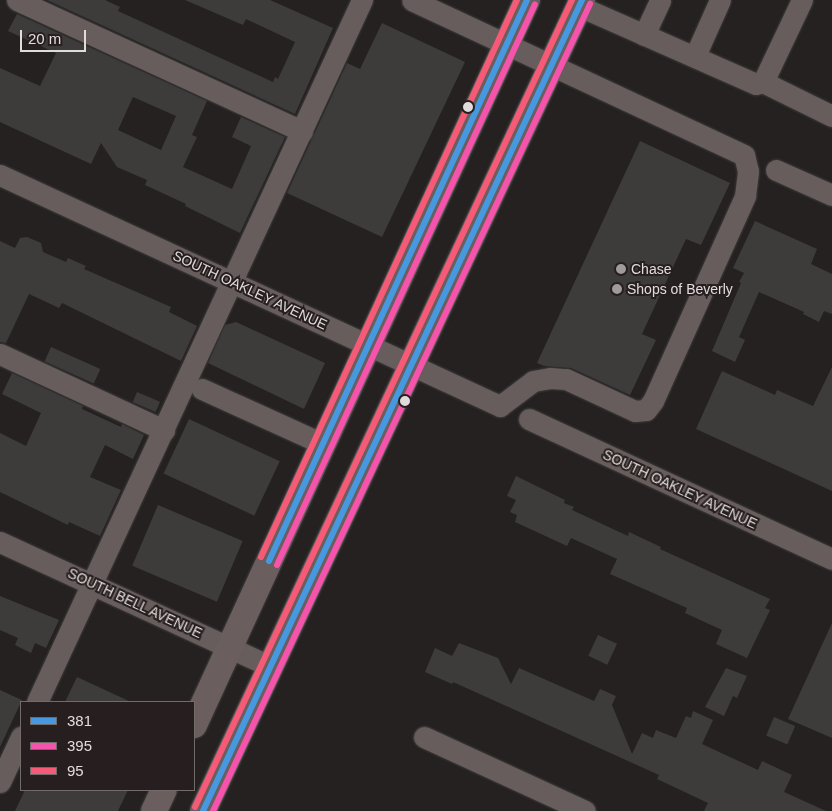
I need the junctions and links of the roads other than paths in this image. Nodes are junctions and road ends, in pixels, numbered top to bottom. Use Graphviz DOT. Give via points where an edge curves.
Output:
graph roads {
  1 [pos="17,0"];
  2 [pos="362,0"];
  3 [pos="412,0"];
  4 [pos="527,0"];
  5 [pos="660,0"];
  6 [pos="720,0"];
  7 [pos="802,0"];
  8 [pos="581,3"];
  9 [pos="644,35"];
  10 [pos="507,44"];
  11 [pos="695,56"];
  12 [pos="552,64"];
  13 [pos="763,82"];
  14 [pos="832,116"];
  15 [pos="302,131"];
  16 [pos="776,170"];
  17 [pos="0,175"];
  18 [pos="832,195"];
  19 [pos="232,282"];
  20 [pos="369,345"];
  21 [pos="0,354"];
  22 [pos="411,364"];
  23 [pos="202,389"];
  24 [pos="529,419"];
  25 [pos="164,430"];
  26 [pos="323,444"];
  27 [pos="0,542"];
  28 [pos="832,559"];
  29 [pos="92,584"];
  30 [pos="230,647"];
  31 [pos="269,666"];
  32 [pos="37,701"];
  33 [pos="195,723"];
  34 [pos="424,737"];
  35 [pos="20,738"];
  36 [pos="0,782"];
  37 [pos="164,791"];
  38 [pos="154,811"];
  39 [pos="203,811"];
  40 [pos="586,811"];
  1 -- 15 [label="street"];
  2 -- 15 [label="street"];
  3 -- 10 [label="street"];
  4 -- 10 [label="main road"];
  5 -- 9 [label="street"];
  6 -- 11 [label="street"];
  7 -- 13 [label="street"];
  8 -- 9 [label="street"];
  8 -- 12 [label="main road"];
  9 -- 11 [label="street"];
  10 -- 12 [label="street"];
  10 -- 20 [label="main road"];
  11 -- 13 [label="street" via="756,84"];
  12 -- 22 [label="main road"];
  12 -- 22 [label="street, SOUTH OAKLEY AVENUE" via="744,155 748,172 745,196 653,401 646,410 635,411 566,379 550,378 533,381 500,406"];
  13 -- 14 [label="street"];
  15 -- 19 [label="street"];
  16 -- 18 [label="street"];
  17 -- 19 [label="street, SOUTH OAKLEY AVENUE"];
  19 -- 20 [label="street, SOUTH OAKLEY AVENUE"];
  19 -- 25 [label="street"];
  20 -- 22 [label="street, SOUTH OAKLEY AVENUE"];
  20 -- 26 [label="main road"];
  21 -- 25 [label="street"];
  22 -- 31 [label="main road"];
  23 -- 26 [label="street"];
  24 -- 28 [label="street, SOUTH OAKLEY AVENUE"];
  25 -- 29 [label="street"];
  26 -- 30 [label="main road"];
  27 -- 29 [label="street, SOUTH BELL AVENUE"];
  29 -- 30 [label="street, SOUTH BELL AVENUE"];
  29 -- 32 [label="street"];
  30 -- 31 [label="street, SOUTH BELL AVENUE"];
  30 -- 33 [label="main road"];
  31 -- 39 [label="main road"];
  34 -- 40 [label="street"];
  35 -- 36 [label="street"];
  37 -- 38 [label="main road"];
}
